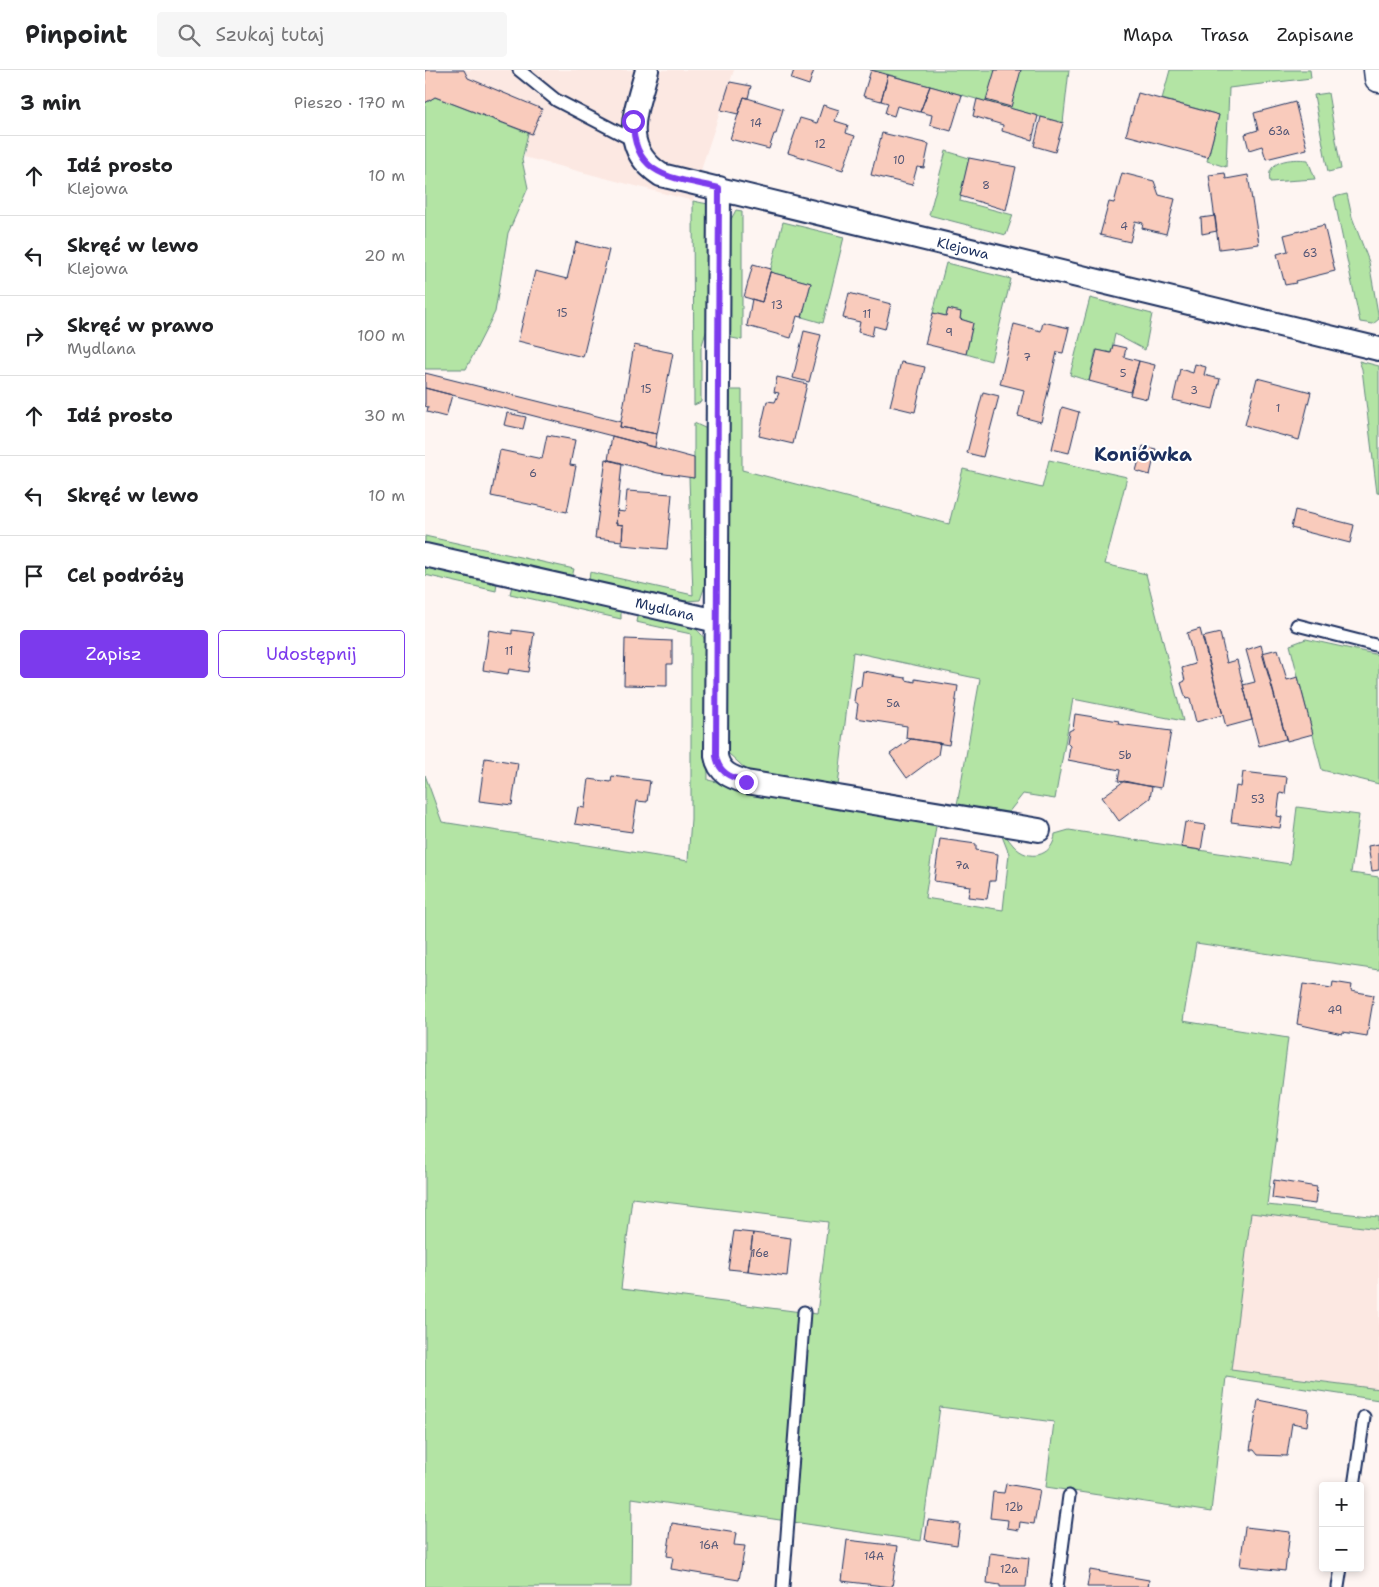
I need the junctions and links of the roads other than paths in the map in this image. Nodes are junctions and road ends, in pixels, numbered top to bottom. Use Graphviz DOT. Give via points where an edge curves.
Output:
graph roads {
  1 [pos="519,70"];
  2 [pos="647,70"];
  3 [pos="1377,70"];
  4 [pos="1379,78"];
  5 [pos="633,140"];
  6 [pos="719,188"];
  7 [pos="1379,349"];
  8 [pos="425,555"];
  9 [pos="717,621"];
  10 [pos="1297,625"];
  11 [pos="1379,646"];
  12 [pos="1039,830"];
  13 [pos="804,1312"];
  14 [pos="1364,1417"];
  15 [pos="1354,1482"];
  16 [pos="1069,1496"];
  17 [pos="1340,1572"];
  18 [pos="783,1587"];
  19 [pos="1057,1587"];
  20 [pos="1338,1587"];
  1 -- 5 [label="lane" via="556,100"];
  2 -- 5 [label="street" via="633,121"];
  3 -- 4 [label="main road"];
  5 -- 6 [label="street, Klejowa" via="647,166 661,175"];
  6 -- 7 [label="street, Klejowa"];
  6 -- 9 [label="street"];
  8 -- 9 [label="street, Mydlana"];
  9 -- 12 [label="street" via="716,756 723,772 746,782"];
  10 -- 11 [label="lane"];
  13 -- 18 [label="lane"];
  14 -- 15 [label="lane"];
  16 -- 19 [label="lane"];
  17 -- 20 [label="lane"];
}
